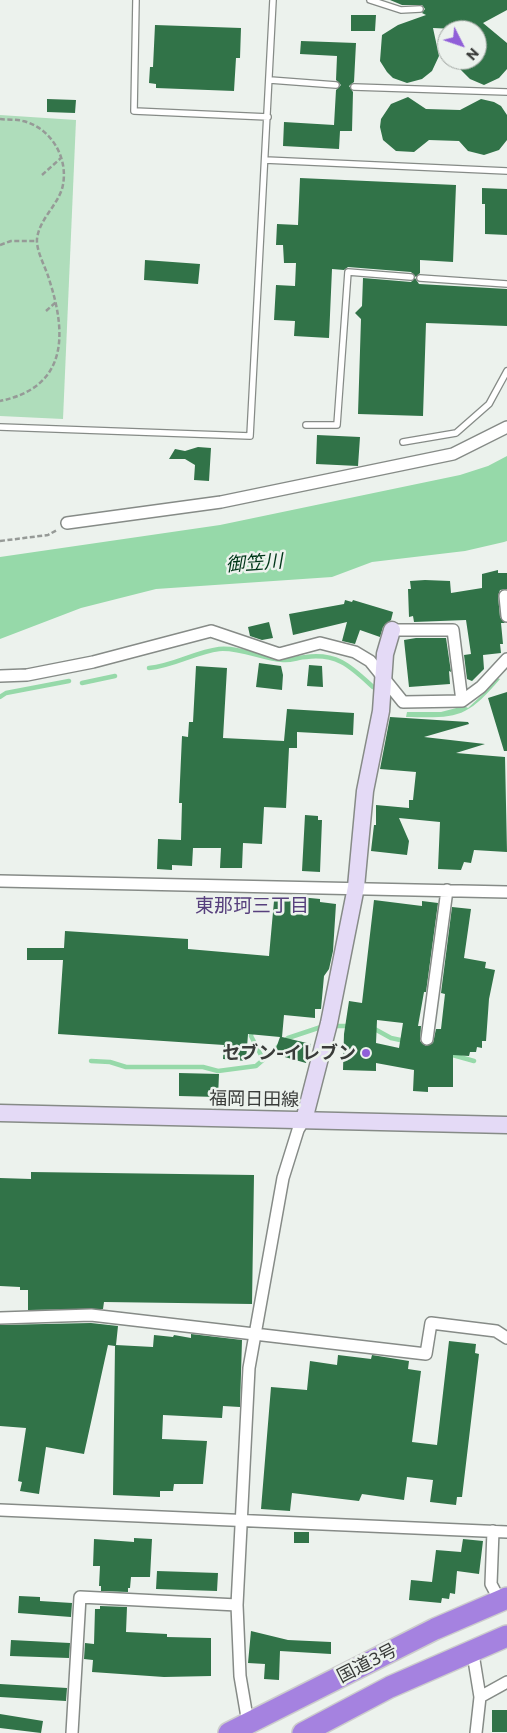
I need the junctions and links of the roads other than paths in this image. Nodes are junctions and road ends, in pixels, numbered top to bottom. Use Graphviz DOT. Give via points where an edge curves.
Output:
graph roads {
  1 [pos="136,0"];
  2 [pos="273,0"];
  3 [pos="370,0"];
  4 [pos="420,9"];
  5 [pos="270,80"];
  6 [pos="336,85"];
  7 [pos="354,87"];
  8 [pos="507,92"];
  9 [pos="268,117"];
  10 [pos="266,160"];
  11 [pos="507,171"];
  12 [pos="411,277"];
  13 [pos="420,278"];
  14 [pos="507,284"];
  15 [pos="507,371"];
  16 [pos="306,426"];
  17 [pos="0,427"];
  18 [pos="507,427"];
  19 [pos="403,442"];
  20 [pos="67,523"];
  21 [pos="505,596"];
  22 [pos="507,616"];
  23 [pos="392,630"];
  24 [pos="507,659"];
  25 [pos="0,676"];
  26 [pos="384,680"];
  27 [pos="462,701"];
  28 [pos="0,881"];
  29 [pos="356,887"];
  30 [pos="447,890"];
  31 [pos="507,892"];
  32 [pos="427,1038"];
  33 [pos="0,1113"];
  34 [pos="304,1120"];
  35 [pos="507,1125"];
  36 [pos="0,1318"];
  37 [pos="255,1336"];
  38 [pos="507,1338"];
  39 [pos="0,1510"];
  40 [pos="242,1520"];
  41 [pos="493,1531"];
  42 [pos="507,1532"];
  43 [pos="237,1604"];
  44 [pos="505,1604"];
  45 [pos="507,1636"];
  46 [pos="507,1648"];
  47 [pos="474,1660"];
  48 [pos="507,1682"];
  49 [pos="480,1697"];
  50 [pos="243,1730"];
  51 [pos="72,1733"];
  52 [pos="303,1733"];
  53 [pos="329,1733"];
  54 [pos="476,1733"];
  1 -- 9 [label="lane" via="134,111"];
  2 -- 5 [label="lane"];
  3 -- 4 [label="lane" via="401,10"];
  5 -- 6 [label="lane"];
  5 -- 9 [label="lane"];
  7 -- 8 [label="lane"];
  9 -- 10 [label="lane"];
  10 -- 11 [label="lane"];
  10 -- 17 [label="lane" via="250,436"];
  12 -- 16 [label="lane" via="348,272 337,425"];
  13 -- 14 [label="lane"];
  15 -- 19 [label="lane" via="489,404 456,433"];
  18 -- 20 [label="street" via="453,454 221,502"];
  21 -- 22 [label="street"];
  23 -- 26 [label="main road" via="385,654"];
  23 -- 27 [label="street" via="453,630"];
  24 -- 27 [label="street" via="481,687"];
  25 -- 26 [label="street" via="27,675 93,662 212,631 279,654 320,644 355,652 370,660"];
  26 -- 27 [label="street" via="403,702"];
  26 -- 29 [label="main road" via="365,791"];
  28 -- 29 [label="street"];
  29 -- 30 [label="street"];
  29 -- 34 [label="main road" via="329,1023"];
  30 -- 31 [label="street"];
  30 -- 32 [label="street"];
  33 -- 34 [label="main road, 福岡日田線"];
  34 -- 35 [label="main road, 福岡日田線"];
  34 -- 37 [label="street" via="283,1178"];
  36 -- 37 [label="street" via="91,1315"];
  37 -- 38 [label="street" via="426,1354 432,1323 496,1331"];
  37 -- 40 [label="street" via="249,1368"];
  39 -- 40 [label="street"];
  40 -- 41 [label="street"];
  40 -- 43 [label="street"];
  41 -- 42 [label="street"];
  41 -- 44 [label="street" via="491,1584"];
  43 -- 50 [label="street"];
  43 -- 51 [label="street" via="80,1596"];
  44 -- 50 [label="highway"];
  45 -- 52 [label="highway" via="390,1687"];
  46 -- 47 [label="highway"];
  47 -- 49 [label="street"];
  47 -- 53 [label="highway"];
  48 -- 49 [label="street"];
  49 -- 54 [label="street"];
}
